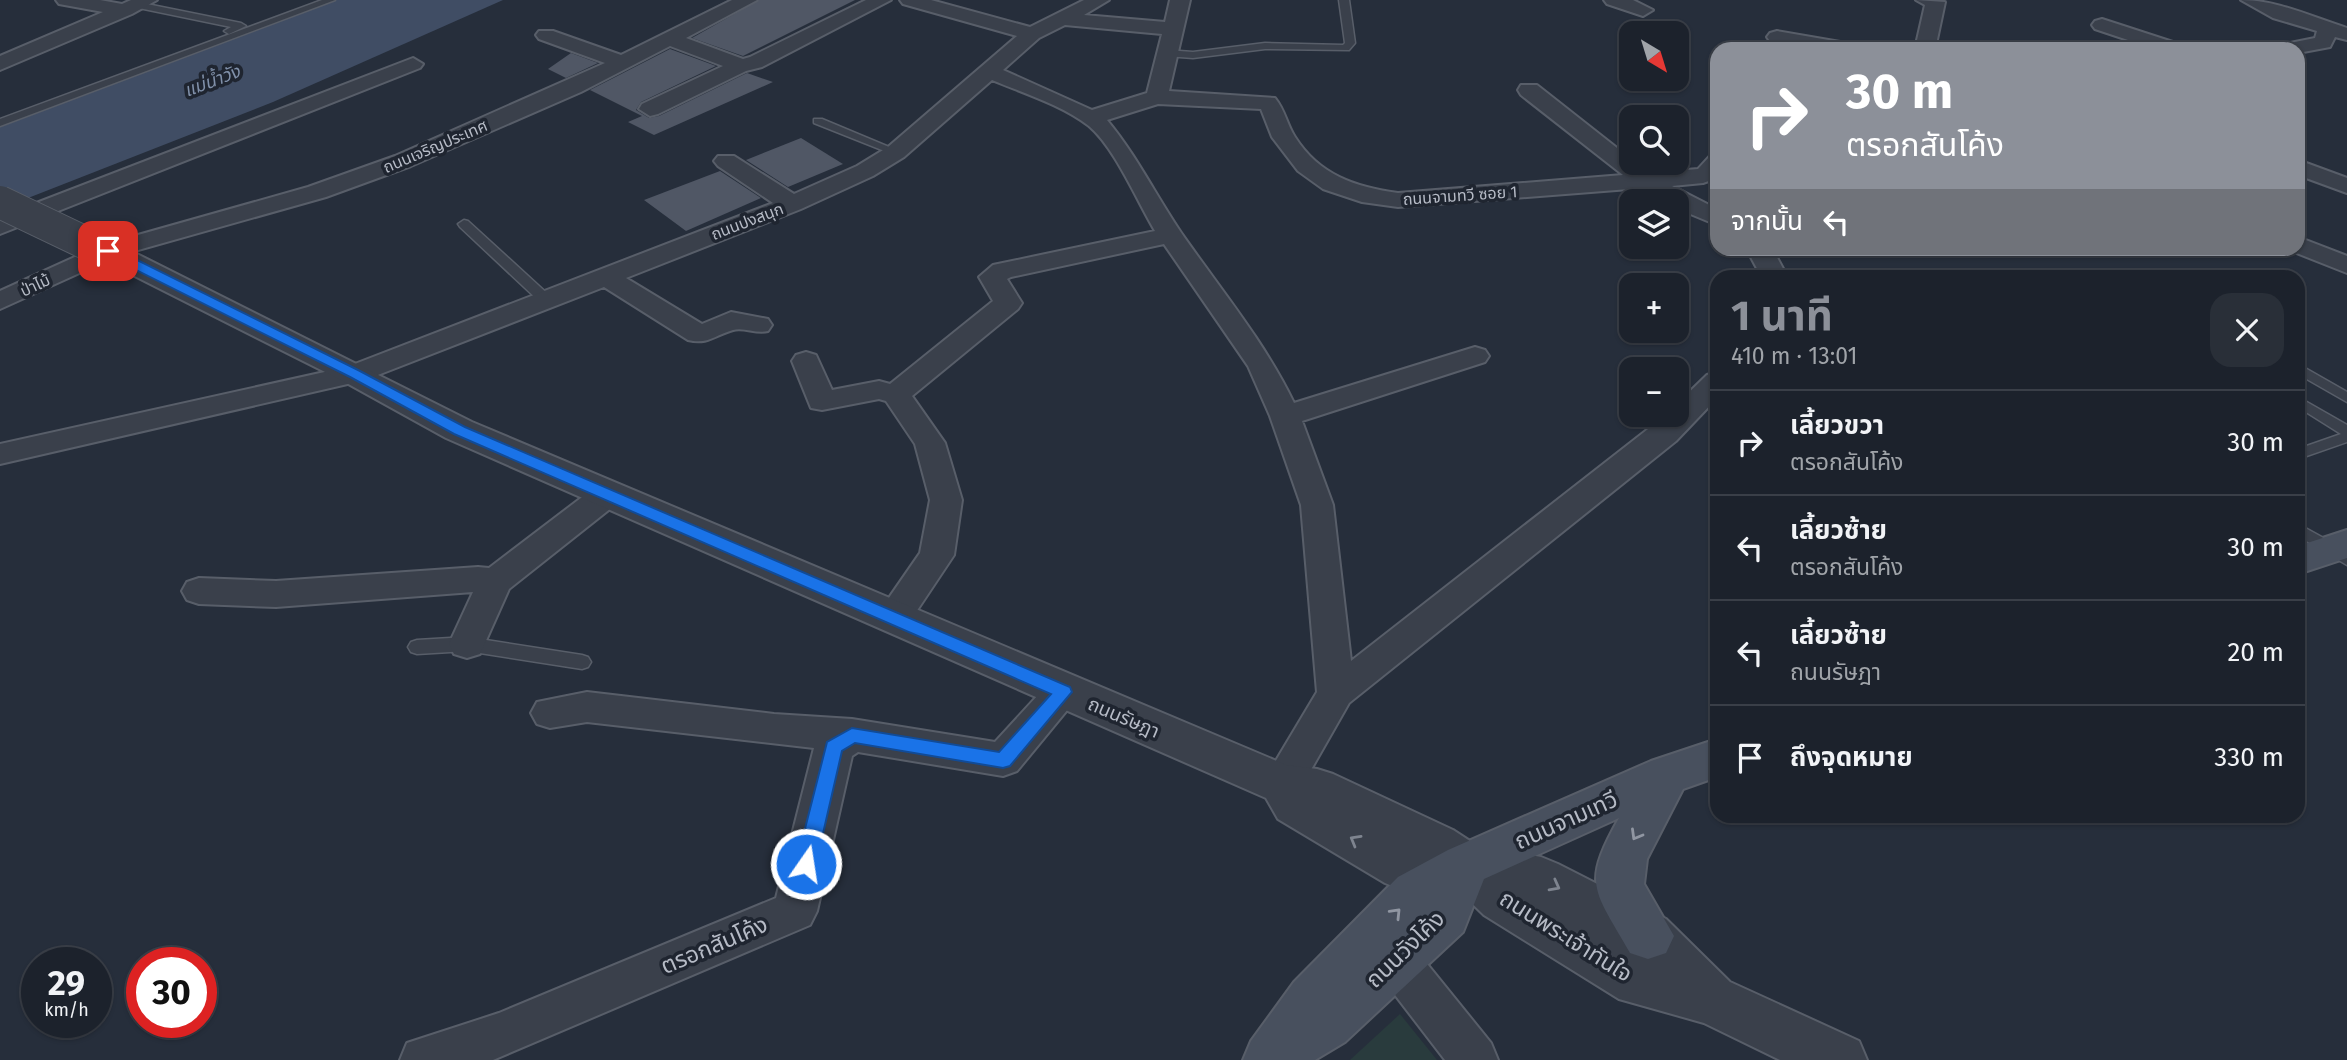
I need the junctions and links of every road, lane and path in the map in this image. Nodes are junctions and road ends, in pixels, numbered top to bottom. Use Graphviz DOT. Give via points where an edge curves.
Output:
graph roads {
  1 [pos="65,0"];
  2 [pos="330,0"];
  3 [pos="747,0"];
  4 [pos="881,0"];
  5 [pos="910,0"];
  6 [pos="1099,0"];
  7 [pos="1344,0"];
  8 [pos="1614,0"];
  9 [pos="2251,0"];
  10 [pos="1932,1"];
  11 [pos="1182,3"];
  12 [pos="136,5"];
  13 [pos="1643,10"];
  14 [pos="1060,19"];
  15 [pos="2102,25"];
  16 [pos="1175,29"];
  17 [pos="1032,34"];
  18 [pos="546,35"];
  19 [pos="2333,36"];
  20 [pos="1777,37"];
  21 [pos="671,40"];
  22 [pos="1806,42"];
  23 [pos="1926,42"];
  24 [pos="2154,42"];
  25 [pos="2305,44"];
  26 [pos="203,47"];
  27 [pos="1166,53"];
  28 [pos="624,63"];
  29 [pos="0,64"];
  30 [pos="413,64"];
  31 [pos="741,65"];
  32 [pos="991,72"];
  33 [pos="1529,90"];
  34 [pos="1157,97"];
  35 [pos="650,109"];
  36 [pos="1090,118"];
  37 [pos="818,121"];
  38 [pos="0,123"];
  39 [pos="896,152"];
  40 [pos="2347,159"];
  41 [pos="726,161"];
  42 [pos="2307,171"];
  43 [pos="1710,172"];
  44 [pos="1650,181"];
  45 [pos="2347,186"];
  46 [pos="0,202"];
  47 [pos="792,204"];
  48 [pos="51,206"];
  49 [pos="1710,215"];
  50 [pos="464,224"];
  51 [pos="0,226"];
  52 [pos="1170,235"];
  53 [pos="99,248"];
  54 [pos="2305,248"];
  55 [pos="2347,265"];
  56 [pos="605,276"];
  57 [pos="545,299"];
  58 [pos="0,300"];
  59 [pos="758,325"];
  60 [pos="1475,356"];
  61 [pos="806,361"];
  62 [pos="2305,372"];
  63 [pos="355,374"];
  64 [pos="1710,388"];
  65 [pos="896,394"];
  66 [pos="2347,398"];
  67 [pos="2305,405"];
  68 [pos="1285,416"];
  69 [pos="2347,430"];
  70 [pos="2347,438"];
  71 [pos="2305,452"];
  72 [pos="0,454"];
  73 [pos="609,493"];
  74 [pos="2305,534"];
  75 [pos="2330,553"];
  76 [pos="495,582"];
  77 [pos="199,592"];
  78 [pos="893,618"];
  79 [pos="467,644"];
  80 [pos="417,647"];
  81 [pos="582,662"];
  82 [pos="1063,692"];
  83 [pos="1336,693"];
  84 [pos="550,713"];
  85 [pos="852,735"];
  86 [pos="1710,760"];
  87 [pos="1667,775"];
  88 [pos="1282,784"];
  89 [pos="1465,864"];
  90 [pos="1648,936"];
  91 [pos="1395,959"];
  92 [pos="1711,1000"];
  93 [pos="1271,1059"];
  94 [pos="424,1060"];
  95 [pos="1474,1060"];
  96 [pos="1840,1060"];
  1 -- 12 [label="street"];
  2 -- 26 [label="lane"];
  3 -- 21 [label="street, ถนนเจริญประเทศ"];
  4 -- 31 [label="street" via="755,63"];
  5 -- 17 [label="street"];
  6 -- 14 [label="street, ถนนปงสนุก"];
  7 -- 27 [label="lane" via="1350,43 1346,48 1265,46 1193,55"];
  8 -- 13 [label="street"];
  9 -- 19 [label="street"];
  10 -- 23 [label="street"];
  11 -- 16 [label="street"];
  12 -- 26 [label="lane" via="241,26"];
  12 -- 29 [label="street"];
  14 -- 16 [label="street"];
  14 -- 17 [label="street, ถนนปงสนุก"];
  15 -- 24 [label="street"];
  16 -- 27 [label="street"];
  17 -- 32 [label="street, ถนนปงสนุก"];
  18 -- 28 [label="street"];
  19 -- 25 [label="street"];
  20 -- 22 [label="street"];
  21 -- 28 [label="street, ถนนเจริญประเทศ"];
  21 -- 31 [label="street"];
  26 -- 38 [label="lane"];
  27 -- 34 [label="street"];
  28 -- 53 [label="street, ถนนเจริญประเทศ" via="352,180"];
  30 -- 48 [label="street"];
  31 -- 35 [label="street"];
  32 -- 36 [label="street"];
  32 -- 39 [label="street, ถนนปงสนุก"];
  33 -- 44 [label="street"];
  34 -- 36 [label="street"];
  34 -- 44 [label="street, ถนนจามทวี ซอย 1" via="1267,103 1300,163 1326,184 1355,194 1398,201"];
  36 -- 52 [label="street" via="1118,148"];
  37 -- 39 [label="lane"];
  39 -- 47 [label="street, ถนนปงสนุก"];
  40 -- 42 [label="street"];
  41 -- 47 [label="street"];
  42 -- 45 [label="street"];
  43 -- 44 [label="street, ถนนจามทวี ซอย 1"];
  44 -- 49 [label="street"];
  46 -- 53 [label="street, ถนนรัษฎา, bridge"];
  47 -- 56 [label="street, ถนนปงสนุก"];
  48 -- 51 [label="street"];
  48 -- 53 [label="street" via="106,239"];
  50 -- 57 [label="lane"];
  52 -- 65 [label="street" via="992,276 1008,303"];
  52 -- 68 [label="street" via="1262,366"];
  53 -- 58 [label="street, ป่าไม้"];
  53 -- 63 [label="street, ถนนรัษฎา"];
  54 -- 55 [label="street"];
  56 -- 57 [label="street, ถนนปงสนุก"];
  56 -- 59 [label="street" via="698,334 731,320"];
  57 -- 63 [label="street, ถนนปงสนุก"];
  60 -- 68 [label="street"];
  61 -- 65 [label="street" via="822,401 879,390"];
  62 -- 66 [label="lane"];
  63 -- 72 [label="street, ถนนปงสนุก"];
  63 -- 73 [label="street, ถนนรัษฎา" via="459,430"];
  64 -- 83 [label="street" via="1665,434"];
  65 -- 78 [label="street" via="930,443 946,500 937,555"];
  67 -- 69 [label="lane"];
  68 -- 83 [label="street" via="1317,505"];
  70 -- 71 [label="lane"];
  73 -- 76 [label="street"];
  73 -- 78 [label="street, ถนนรัษฎา"];
  74 -- 75 [label="lane"];
  76 -- 77 [label="street" via="478,579 276,594"];
  76 -- 79 [label="street"];
  78 -- 82 [label="street, ถนนรัษฎา"];
  79 -- 80 [label="lane"];
  79 -- 81 [label="lane"];
  82 -- 85 [label="street" via="1003,760"];
  82 -- 88 [label="street, ถนนรัษฎา"];
  83 -- 88 [label="street"];
  84 -- 85 [label="street" via="587,707"];
  85 -- 94 [label="street, ตรอกสันโค้ง" via="834,747 795,911 500,1035"];
  86 -- 87 [label="main road, ถนนจามเทวี"];
  87 -- 89 [label="main road, ถนนจามเทวี"];
  87 -- 90 [label="main road, ถนนจามเทวี, one-way" via="1623,857 1619,887"];
  88 -- 89 [label="street, ถนนรัษฎา" via="1295,805 1402,867"];
  89 -- 90 [label="street, ถนนพระเจ้าทันใจ, one-way" via="1541,878"];
  89 -- 91 [label="main road, ถนนวังโค้ง" via="1445,916"];
  89 -- 92 [label="street, ถนนพระเจ้าทันใจ" via="1502,899 1638,981"];
  93 -- 89 [label="main road, ถนนวังโค้ง, one-way" via="1313,1000 1416,893"];
  90 -- 92 [label="street, ถนนพระเจ้าทันใจ"];
  91 -- 93 [label="main road, ถนนวังโค้ง" via="1326,1024"];
  91 -- 95 [label="street"];
  92 -- 96 [label="street, ถนนพระเจ้าทันใจ"];
}
